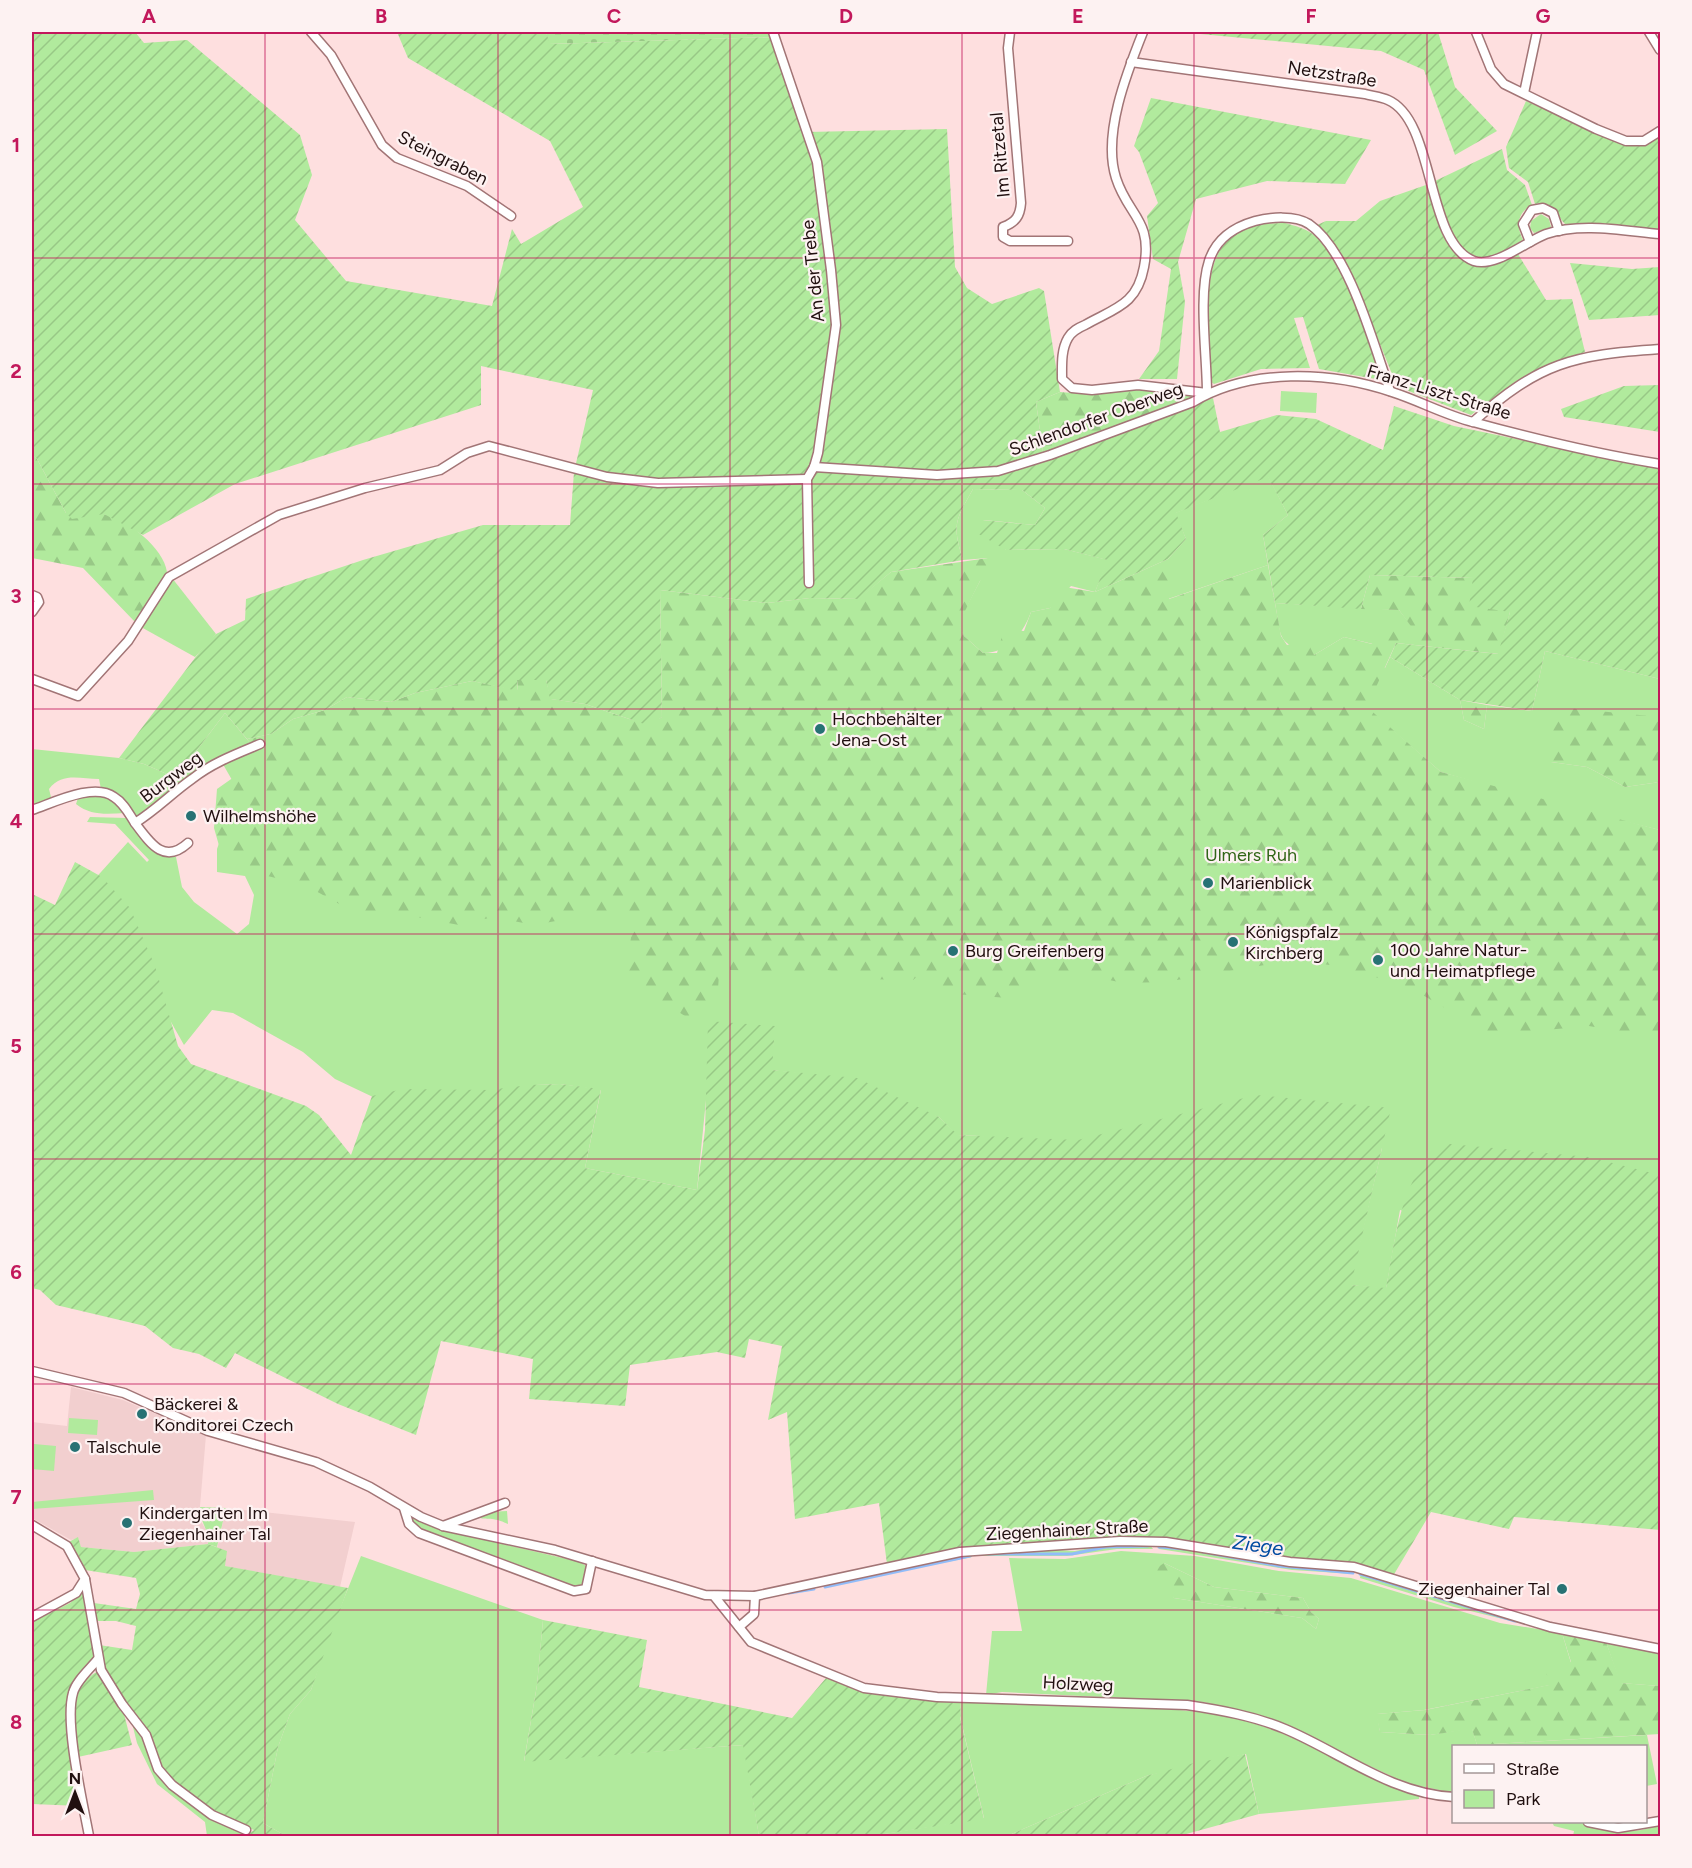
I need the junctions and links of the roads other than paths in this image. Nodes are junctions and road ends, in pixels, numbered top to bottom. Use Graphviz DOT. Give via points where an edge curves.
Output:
graph roads {
  1 [pos="311,32"];
  2 [pos="773,32"];
  3 [pos="1010,32"];
  4 [pos="1143,32"];
  5 [pos="1476,32"];
  6 [pos="1537,32"];
  7 [pos="1649,32"];
  8 [pos="1657,32"];
  9 [pos="1659,48"];
  10 [pos="1131,62"];
  11 [pos="1524,93"];
  12 [pos="1660,131"];
  13 [pos="511,216"];
  14 [pos="1559,231"];
  15 [pos="1660,234"];
  16 [pos="1068,242"];
  17 [pos="1530,242"];
  18 [pos="1660,349"];
  19 [pos="1390,391"];
  20 [pos="1207,393"];
  21 [pos="1473,422"];
  22 [pos="1660,464"];
  23 [pos="814,467"];
  24 [pos="807,479"];
  25 [pos="809,583"];
  26 [pos="32,595"];
  27 [pos="32,612"];
  28 [pos="32,680"];
  29 [pos="260,744"];
  30 [pos="32,810"];
  31 [pos="135,823"];
  32 [pos="188,843"];
  33 [pos="32,1371"];
  34 [pos="505,1503"];
  35 [pos="404,1508"];
  36 [pos="32,1525"];
  37 [pos="443,1526"];
  38 [pos="592,1561"];
  39 [pos="85,1579"];
  40 [pos="714,1596"];
  41 [pos="755,1596"];
  42 [pos="32,1617"];
  43 [pos="739,1627"];
  44 [pos="1660,1649"];
  45 [pos="98,1659"];
  46 [pos="1452,1797"];
  47 [pos="1660,1821"];
  48 [pos="1597,1823"];
  49 [pos="246,1830"];
  50 [pos="89,1836"];
  1 -- 13 [label="street, Steingraben" via="331,55 382,145 397,158 467,186"];
  2 -- 23 [label="street, An der Trebe" via="818,162 831,270 836,325"];
  3 -- 16 [label="street, Im Ritzetal" via="1008,59 1021,202 1015,222 1003,227 1003,237 1010,241"];
  4 -- 10 [label="street"];
  5 -- 11 [label="street" via="1491,69 1504,84"];
  6 -- 11 [label="street"];
  7 -- 9 [label="street"];
  8 -- 9 [label="street"];
  10 -- 17 [label="street, Netzstraße" via="1389,100 1403,113 1418,140 1445,230 1459,249 1483,262"];
  10 -- 20 [label="street" via="1121,96 1112,162 1122,192 1144,226 1145,266 1133,297 1120,308 1072,332 1064,348 1062,379 1072,388 1092,390 1138,385"];
  11 -- 12 [label="street" via="1626,141 1644,141"];
  14 -- 15 [label="street, Netzstraße"];
  14 -- 17 [label="street, Netzstraße"];
  14 -- 17 [label="street" via="1553,213 1534,209 1523,224"];
  18 -- 21 [label="street" via="1588,355 1562,362 1532,375"];
  19 -- 20 [label="street, Franz-Liszt-Straße" via="1317,378 1279,376"];
  19 -- 20 [label="street" via="1353,285 1335,253 1308,224 1267,218 1238,226 1221,239 1209,260"];
  19 -- 21 [label="street, Franz-Liszt-Straße"];
  20 -- 23 [label="street, Schlendorfer Oberweg" via="1193,402 1050,456 998,471 937,475"];
  21 -- 22 [label="street, Franz-Liszt-Straße"];
  23 -- 24 [label="street, An der Trebe"];
  24 -- 25 [label="street"];
  24 -- 28 [label="street" via="658,483 607,477 489,446 467,453 440,470 279,515 169,577 128,641 78,696"];
  26 -- 27 [label="street" via="39,602"];
  29 -- 31 [label="street, Burgweg" via="192,778"];
  30 -- 31 [label="street, Burgweg" via="100,792 115,797"];
  31 -- 32 [label="street, Burgweg" via="159,850 172,854"];
  33 -- 35 [label="street, Ziegenhainer Straße" via="124,1393 208,1431 316,1462"];
  34 -- 37 [label="street"];
  35 -- 37 [label="street, Ziegenhainer Straße"];
  35 -- 38 [label="street, Ziegenhainer Straße" via="409,1524 419,1533 574,1591 586,1589"];
  36 -- 39 [label="street" via="67,1546"];
  37 -- 38 [label="street, Ziegenhainer Straße"];
  38 -- 40 [label="street, Ziegenhainer Straße"];
  39 -- 42 [label="street" via="76,1593"];
  39 -- 45 [label="street"];
  40 -- 41 [label="street, Ziegenhainer Straße"];
  40 -- 43 [label="street, Holzweg"];
  41 -- 43 [label="street" via="754,1614"];
  41 -- 44 [label="street, Ziegenhainer Straße" via="960,1552 1120,1541 1166,1542 1290,1562 1354,1567 1532,1622"];
  43 -- 46 [label="street, Holzweg" via="757,1645 876,1691 936,1697 1187,1705 1218,1710 1284,1728 1403,1787"];
  45 -- 49 [label="street" via="122,1704 146,1735 158,1769 172,1785 212,1815"];
  45 -- 50 [label="street" via="77,1684 72,1705 75,1757"];
  47 -- 48 [label="street" via="1631,1828"];
}
